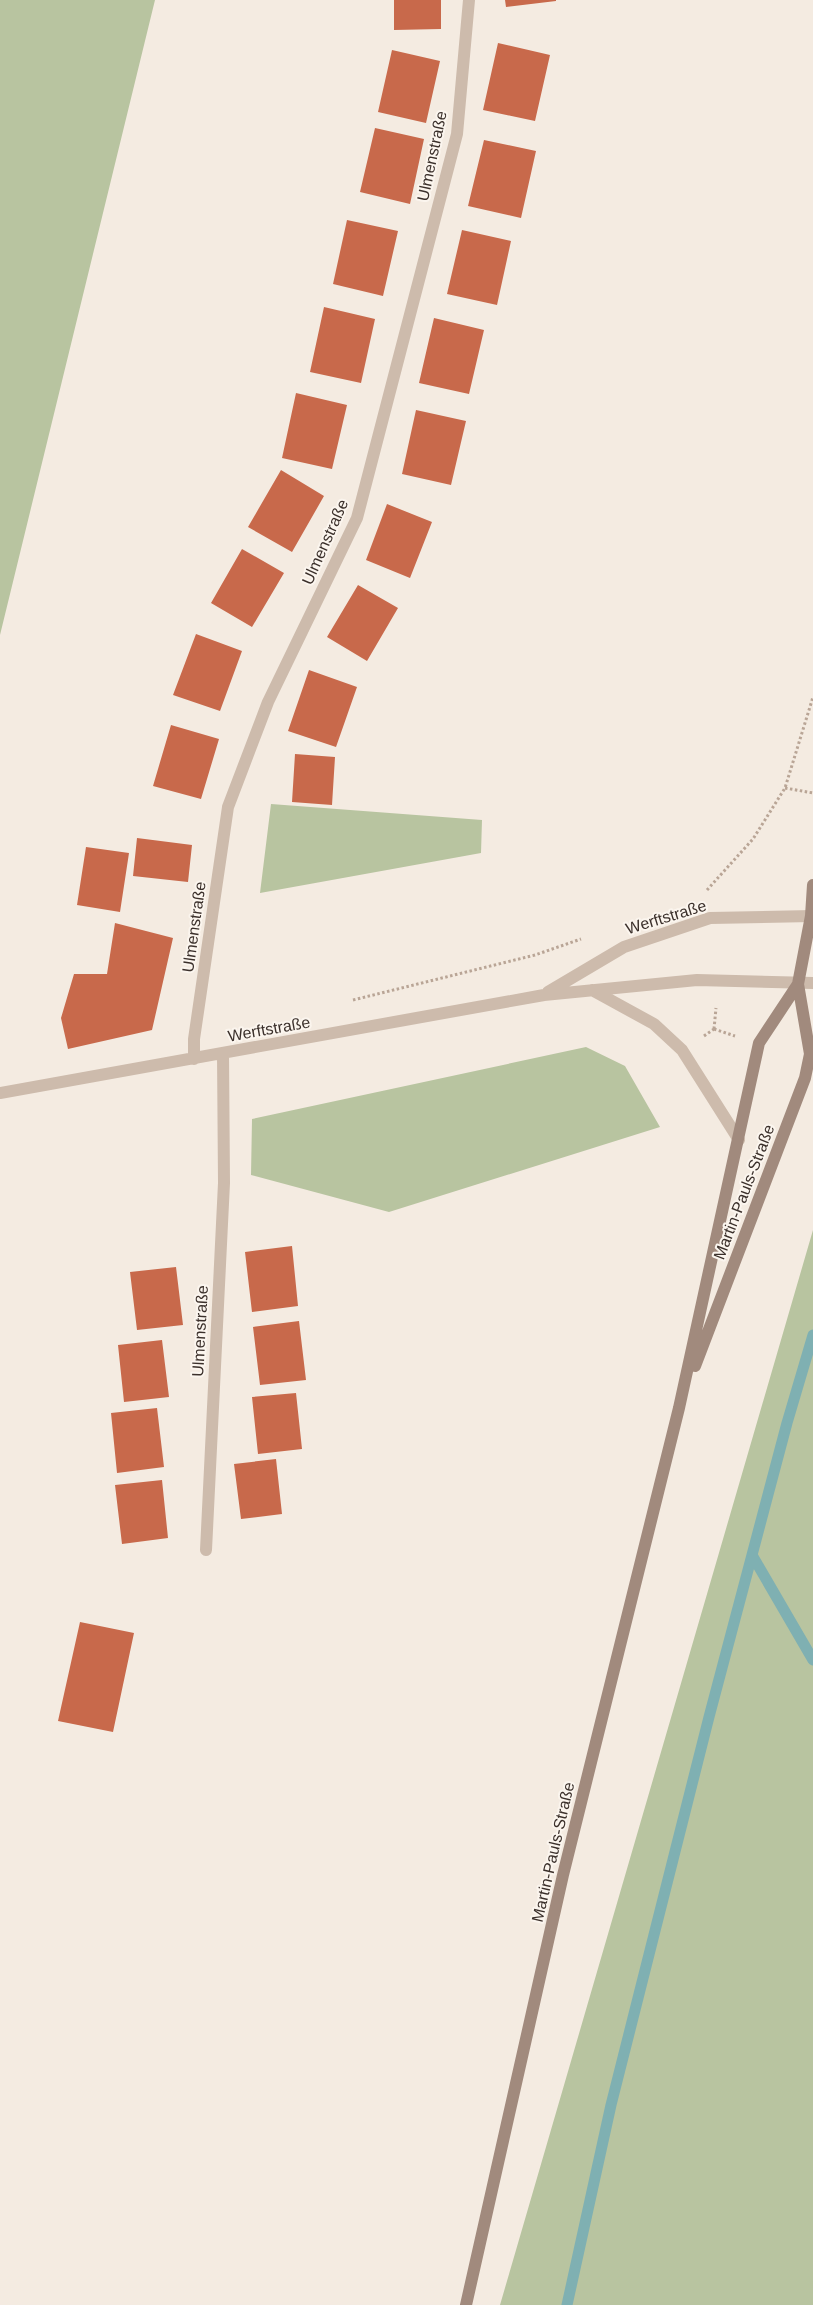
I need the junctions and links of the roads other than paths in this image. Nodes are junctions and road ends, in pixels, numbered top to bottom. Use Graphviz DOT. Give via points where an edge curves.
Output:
graph roads {
  1 [pos="469,0"];
  2 [pos="813,885"];
  3 [pos="812,914"];
  4 [pos="813,983"];
  5 [pos="798,984"];
  6 [pos="592,990"];
  7 [pos="544,995"];
  8 [pos="223,1054"];
  9 [pos="194,1059"];
  10 [pos="0,1092"];
  11 [pos="739,1140"];
  12 [pos="679,1408"];
  13 [pos="206,1550"];
  14 [pos="466,2305"];
  1 -- 9 [label="street, Ulmenstraße" via="457,134 357,518 268,702 228,807 194,1039"];
  2 -- 3 [label="street, Martin-Pauls-Straße"];
  3 -- 5 [label="street, Martin-Pauls-Straße"];
  3 -- 7 [label="street, Werftstraße" via="710,918 624,947"];
  4 -- 5 [label="street, Werftstraße"];
  5 -- 6 [label="street, Werftstraße" via="698,980"];
  5 -- 11 [label="street, Martin-Pauls-Straße" via="759,1043"];
  5 -- 12 [label="street, Martin-Pauls-Straße" via="810,1054 805,1078"];
  6 -- 7 [label="street, Werftstraße"];
  6 -- 11 [label="street" via="654,1024 682,1050"];
  7 -- 8 [label="street, Werftstraße"];
  8 -- 9 [label="street, Werftstraße"];
  8 -- 13 [label="street, Ulmenstraße" via="224,1183"];
  9 -- 10 [label="street, Werftstraße"];
  11 -- 12 [label="street, Martin-Pauls-Straße"];
  12 -- 14 [label="street, Martin-Pauls-Straße" via="563,1875"];
}
